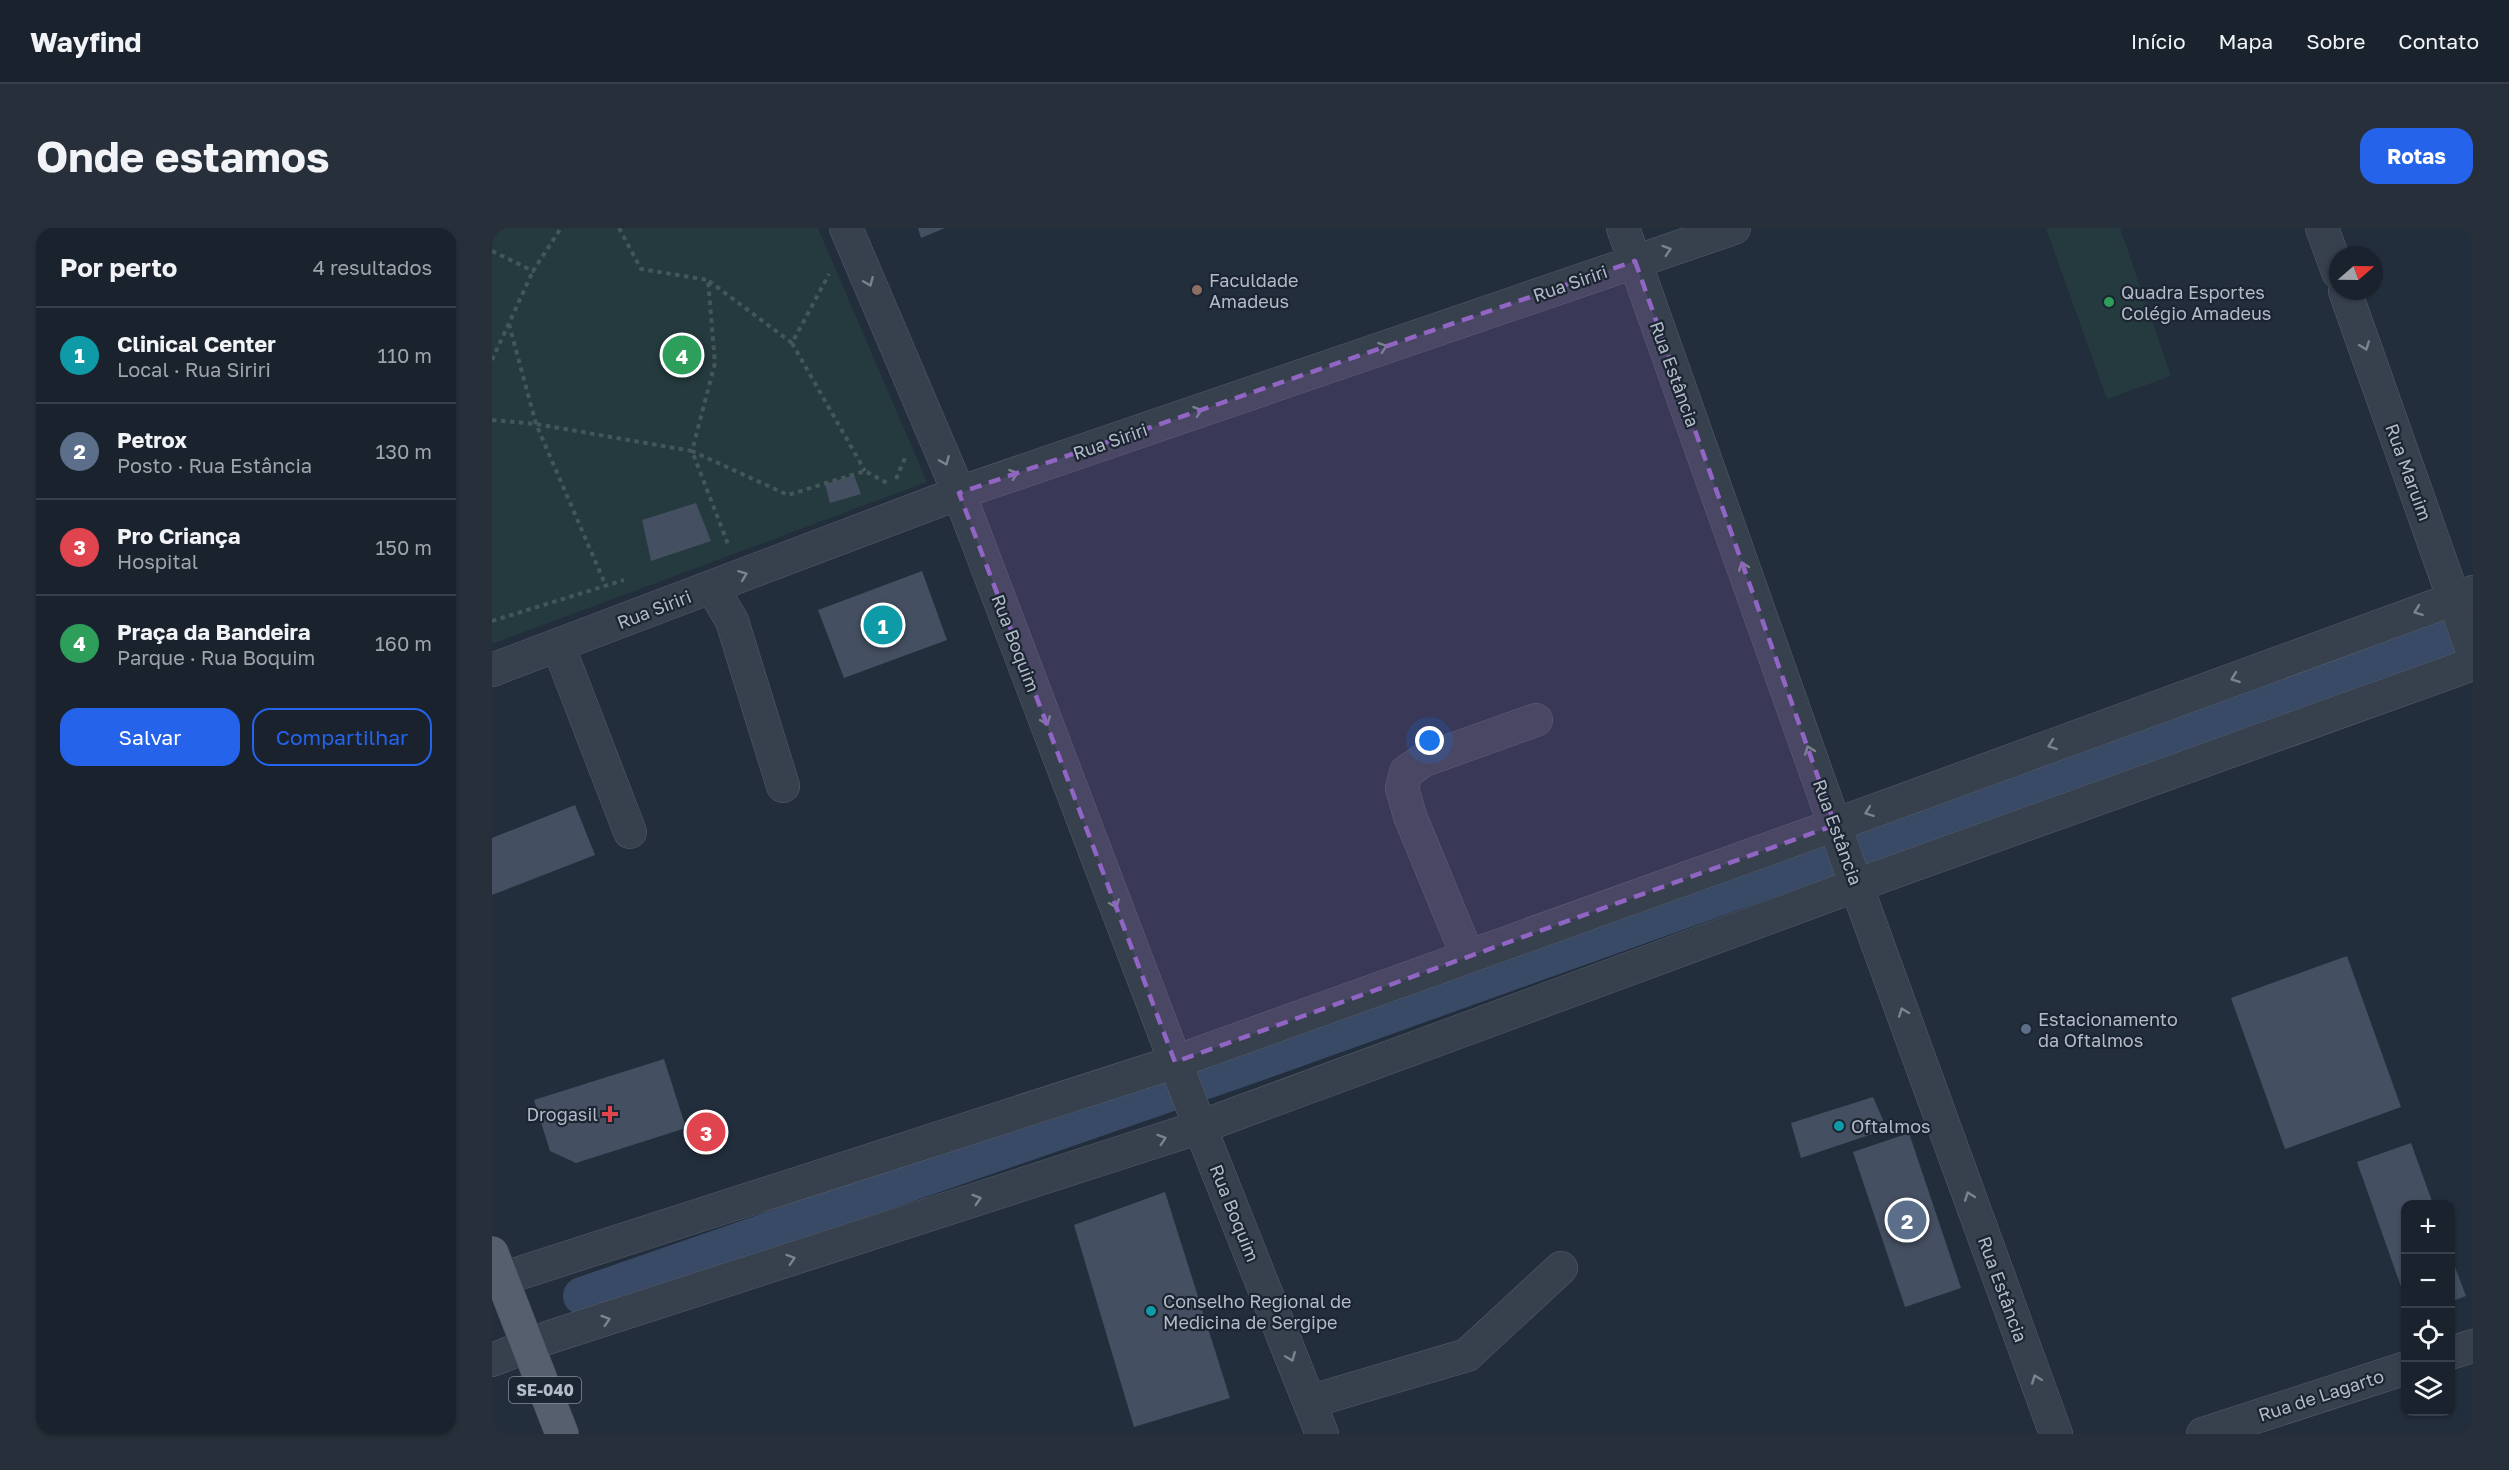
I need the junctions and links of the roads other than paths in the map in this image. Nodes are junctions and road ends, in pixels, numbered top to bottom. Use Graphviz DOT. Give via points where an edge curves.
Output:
graph roads {
  1 [pos="846,228"];
  2 [pos="1623,228"];
  3 [pos="1734,228"];
  4 [pos="2322,228"];
  5 [pos="2329,247"];
  6 [pos="1635,261"];
  7 [pos="2348,300"];
  8 [pos="958,493"];
  9 [pos="712,586"];
  10 [pos="2467,627"];
  11 [pos="558,645"];
  12 [pos="492,670"];
  13 [pos="1536,720"];
  14 [pos="783,786"];
  15 [pos="630,832"];
  16 [pos="1838,832"];
  17 [pos="1854,878"];
  18 [pos="1467,957"];
  19 [pos="1179,1069"];
  20 [pos="1197,1118"];
  21 [pos="1561,1268"];
  22 [pos="502,1271"];
  23 [pos="539,1342"];
  24 [pos="2473,1346"];
  25 [pos="2455,1352"];
  26 [pos="492,1360"];
  27 [pos="2401,1370"];
  28 [pos="1316,1420"];
  29 [pos="562,1434"];
  30 [pos="2056,1434"];
  31 [pos="2203,1434"];
  1 -- 8 [label="street, Rua Boquim, one-way"];
  2 -- 6 [label="street, Rua Estância"];
  6 -- 3 [label="street, Rua Siriri, one-way"];
  4 -- 5 [label="street"];
  8 -- 6 [label="street, Rua Siriri, one-way"];
  16 -- 6 [label="street, Rua Estância, one-way"];
  7 -- 10 [label="street, Rua Maruim, one-way"];
  9 -- 8 [label="street, Rua Siriri, one-way"];
  8 -- 19 [label="street, Rua Boquim, one-way"];
  9 -- 11 [label="street, Rua Siriri"];
  9 -- 14 [label="street" via="732,621"];
  10 -- 16 [label="street, one-way"];
  10 -- 17 [label="street"];
  11 -- 12 [label="street, Rua Siriri"];
  11 -- 15 [label="street"];
  13 -- 18 [label="street" via="1424,760 1406,772 1402,788 1410,816"];
  16 -- 17 [label="street, Rua Estância"];
  16 -- 18 [label="street"];
  17 -- 20 [label="street"];
  30 -- 17 [label="street, Rua Estância, one-way"];
  18 -- 19 [label="street"];
  19 -- 20 [label="street, Rua Boquim"];
  19 -- 22 [label="street"];
  23 -- 20 [label="street, one-way"];
  20 -- 28 [label="street, Rua Boquim, one-way"];
  21 -- 28 [label="street" via="1467,1355 1322,1398"];
  22 -- 23 [label="main road"];
  23 -- 26 [label="street"];
  23 -- 29 [label="main road, SE-040"];
  24 -- 25 [label="street"];
  27 -- 31 [label="street, Rua de Lagarto"];
}
